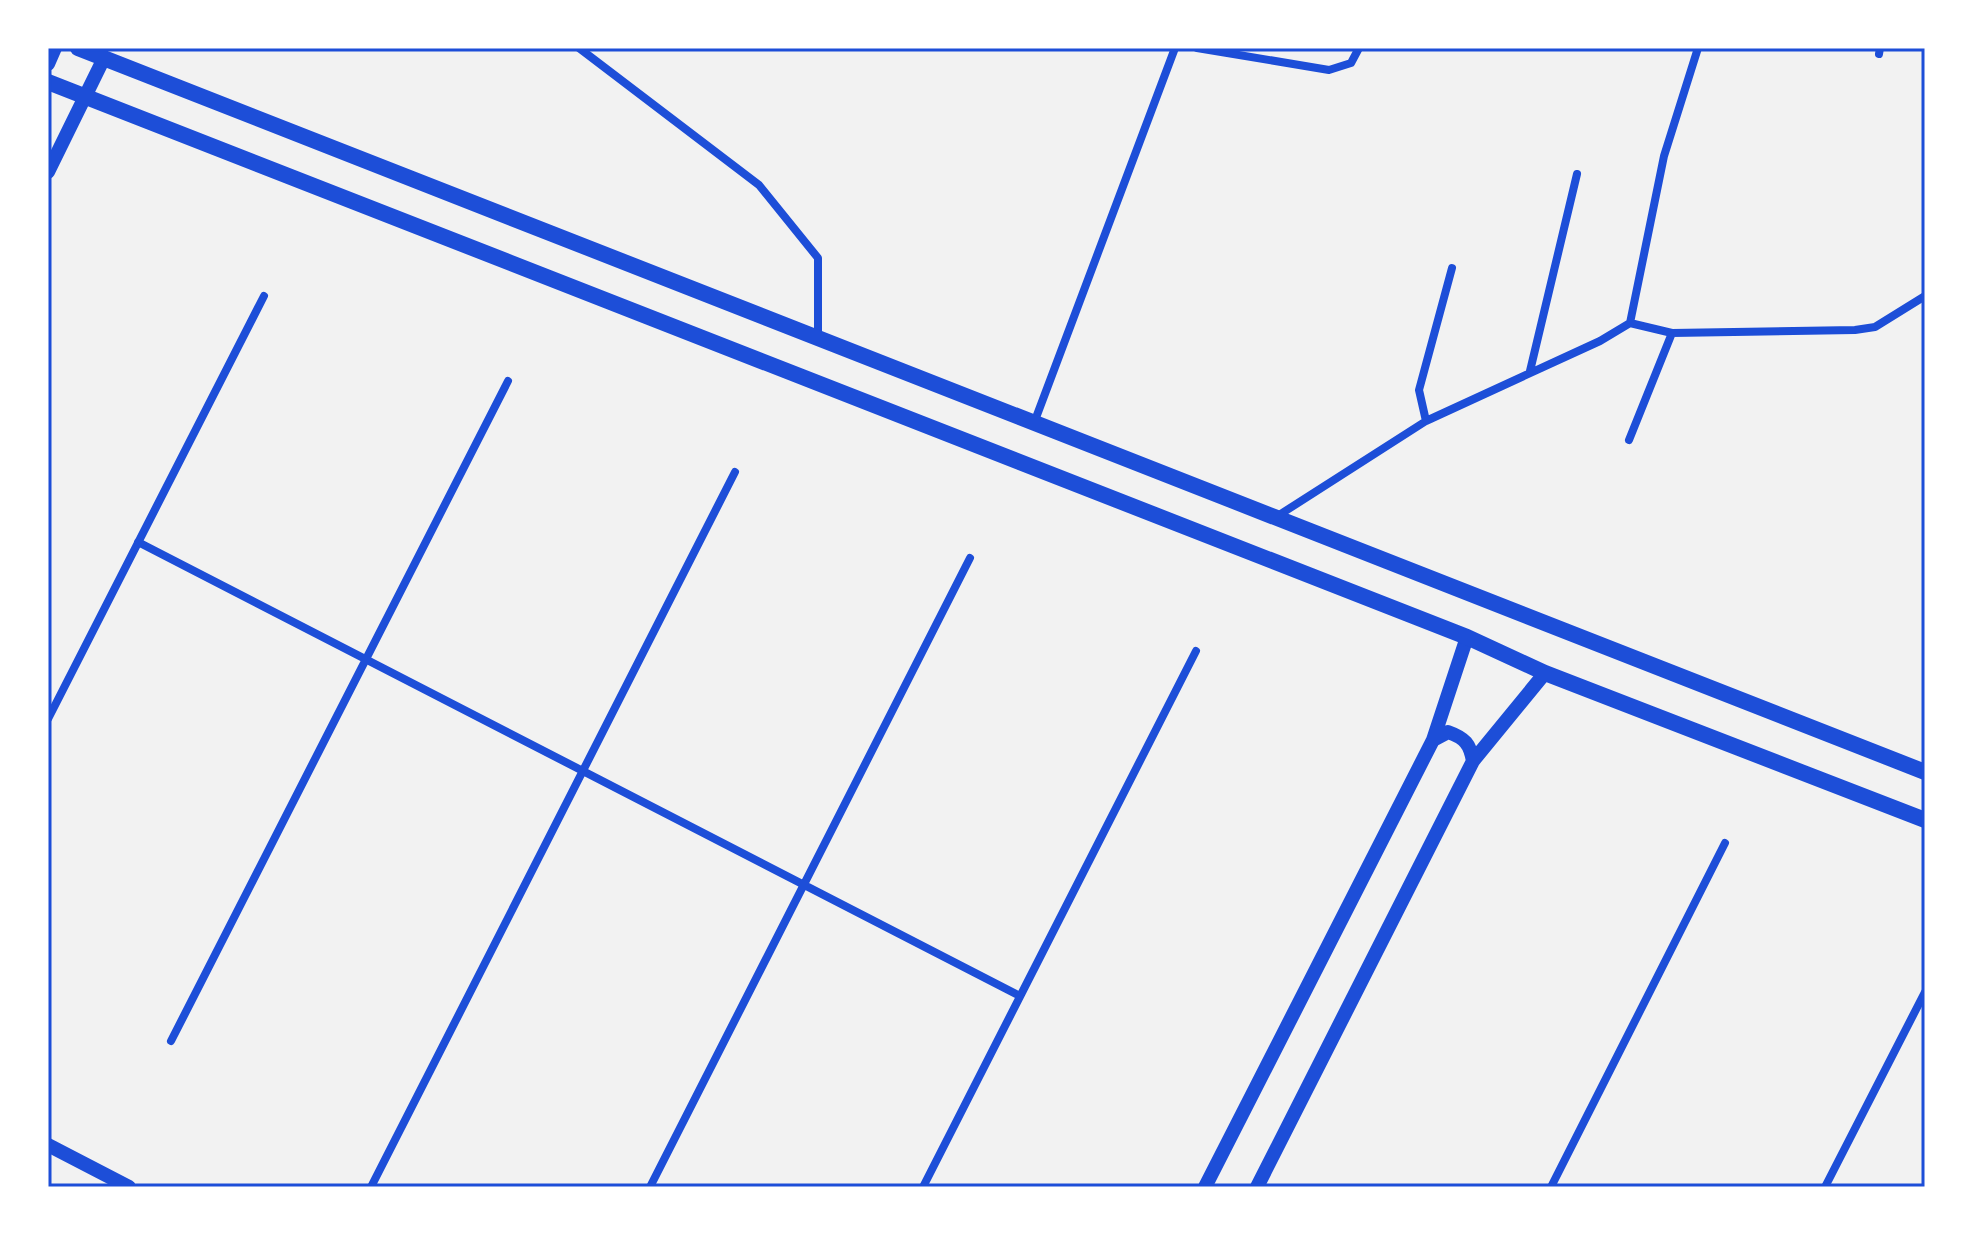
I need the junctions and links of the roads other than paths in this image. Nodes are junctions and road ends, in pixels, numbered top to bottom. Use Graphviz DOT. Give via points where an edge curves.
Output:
graph roads {
  1 [pos="55,48"];
  2 [pos="78,48"];
  3 [pos="579,48"];
  4 [pos="1175,48"];
  5 [pos="1197,48"];
  6 [pos="1359,48"];
  7 [pos="1698,48"];
  8 [pos="104,58"];
  9 [pos="48,64"];
  10 [pos="48,82"];
  11 [pos="85,98"];
  12 [pos="48,172"];
  13 [pos="1577,174"];
  14 [pos="1452,268"];
  15 [pos="264,296"];
  16 [pos="1925,296"];
  17 [pos="1630,323"];
  18 [pos="1672,333"];
  19 [pos="818,338"];
  20 [pos="1530,371"];
  21 [pos="508,381"];
  22 [pos="1426,421"];
  23 [pos="1034,423"];
  24 [pos="1629,440"];
  25 [pos="735,472"];
  26 [pos="1276,517"];
  27 [pos="138,542"];
  28 [pos="970,558"];
  29 [pos="1467,637"];
  30 [pos="1196,651"];
  31 [pos="366,660"];
  32 [pos="1545,673"];
  33 [pos="48,719"];
  34 [pos="1433,740"];
  35 [pos="1473,761"];
  36 [pos="583,771"];
  37 [pos="1925,772"];
  38 [pos="1925,820"];
  39 [pos="1725,843"];
  40 [pos="804,885"];
  41 [pos="1925,992"];
  42 [pos="1020,996"];
  43 [pos="171,1041"];
  44 [pos="48,1145"];
  45 [pos="129,1187"];
  46 [pos="371,1187"];
  47 [pos="650,1187"];
  48 [pos="923,1187"];
  49 [pos="1205,1187"];
  50 [pos="1257,1187"];
  51 [pos="1551,1187"];
  52 [pos="1825,1187"];
  1 -- 9 [label="street"];
  2 -- 8 [label="main road"];
  3 -- 19 [label="street" via="759,185 818,258"];
  4 -- 23 [label="street"];
  5 -- 6 [label="street" via="1329,70 1351,63"];
  7 -- 17 [label="street" via="1664,156"];
  8 -- 11 [label="street"];
  8 -- 19 [label="main road"];
  10 -- 11 [label="main road"];
  11 -- 12 [label="street"];
  11 -- 29 [label="main road"];
  13 -- 20 [label="street"];
  14 -- 22 [label="street" via="1419,390"];
  15 -- 27 [label="street"];
  16 -- 18 [label="street" via="1875,327 1855,330"];
  17 -- 18 [label="street"];
  17 -- 20 [label="street"];
  18 -- 24 [label="street"];
  19 -- 23 [label="main road"];
  20 -- 22 [label="street"];
  21 -- 31 [label="street"];
  22 -- 26 [label="street"];
  23 -- 26 [label="main road"];
  25 -- 36 [label="street"];
  26 -- 37 [label="main road"];
  27 -- 31 [label="street"];
  27 -- 33 [label="street"];
  28 -- 40 [label="street"];
  29 -- 32 [label="main road"];
  29 -- 34 [label="street"];
  30 -- 42 [label="street"];
  31 -- 36 [label="street"];
  31 -- 43 [label="street"];
  32 -- 35 [label="street"];
  32 -- 38 [label="main road"];
  34 -- 35 [label="street" via="1448,732 1461,736 1471,747"];
  34 -- 49 [label="street"];
  35 -- 50 [label="street"];
  36 -- 40 [label="street"];
  36 -- 46 [label="street"];
  39 -- 51 [label="street"];
  40 -- 42 [label="street"];
  40 -- 47 [label="street"];
  41 -- 52 [label="street"];
  42 -- 48 [label="street"];
  44 -- 45 [label="street"];
}
